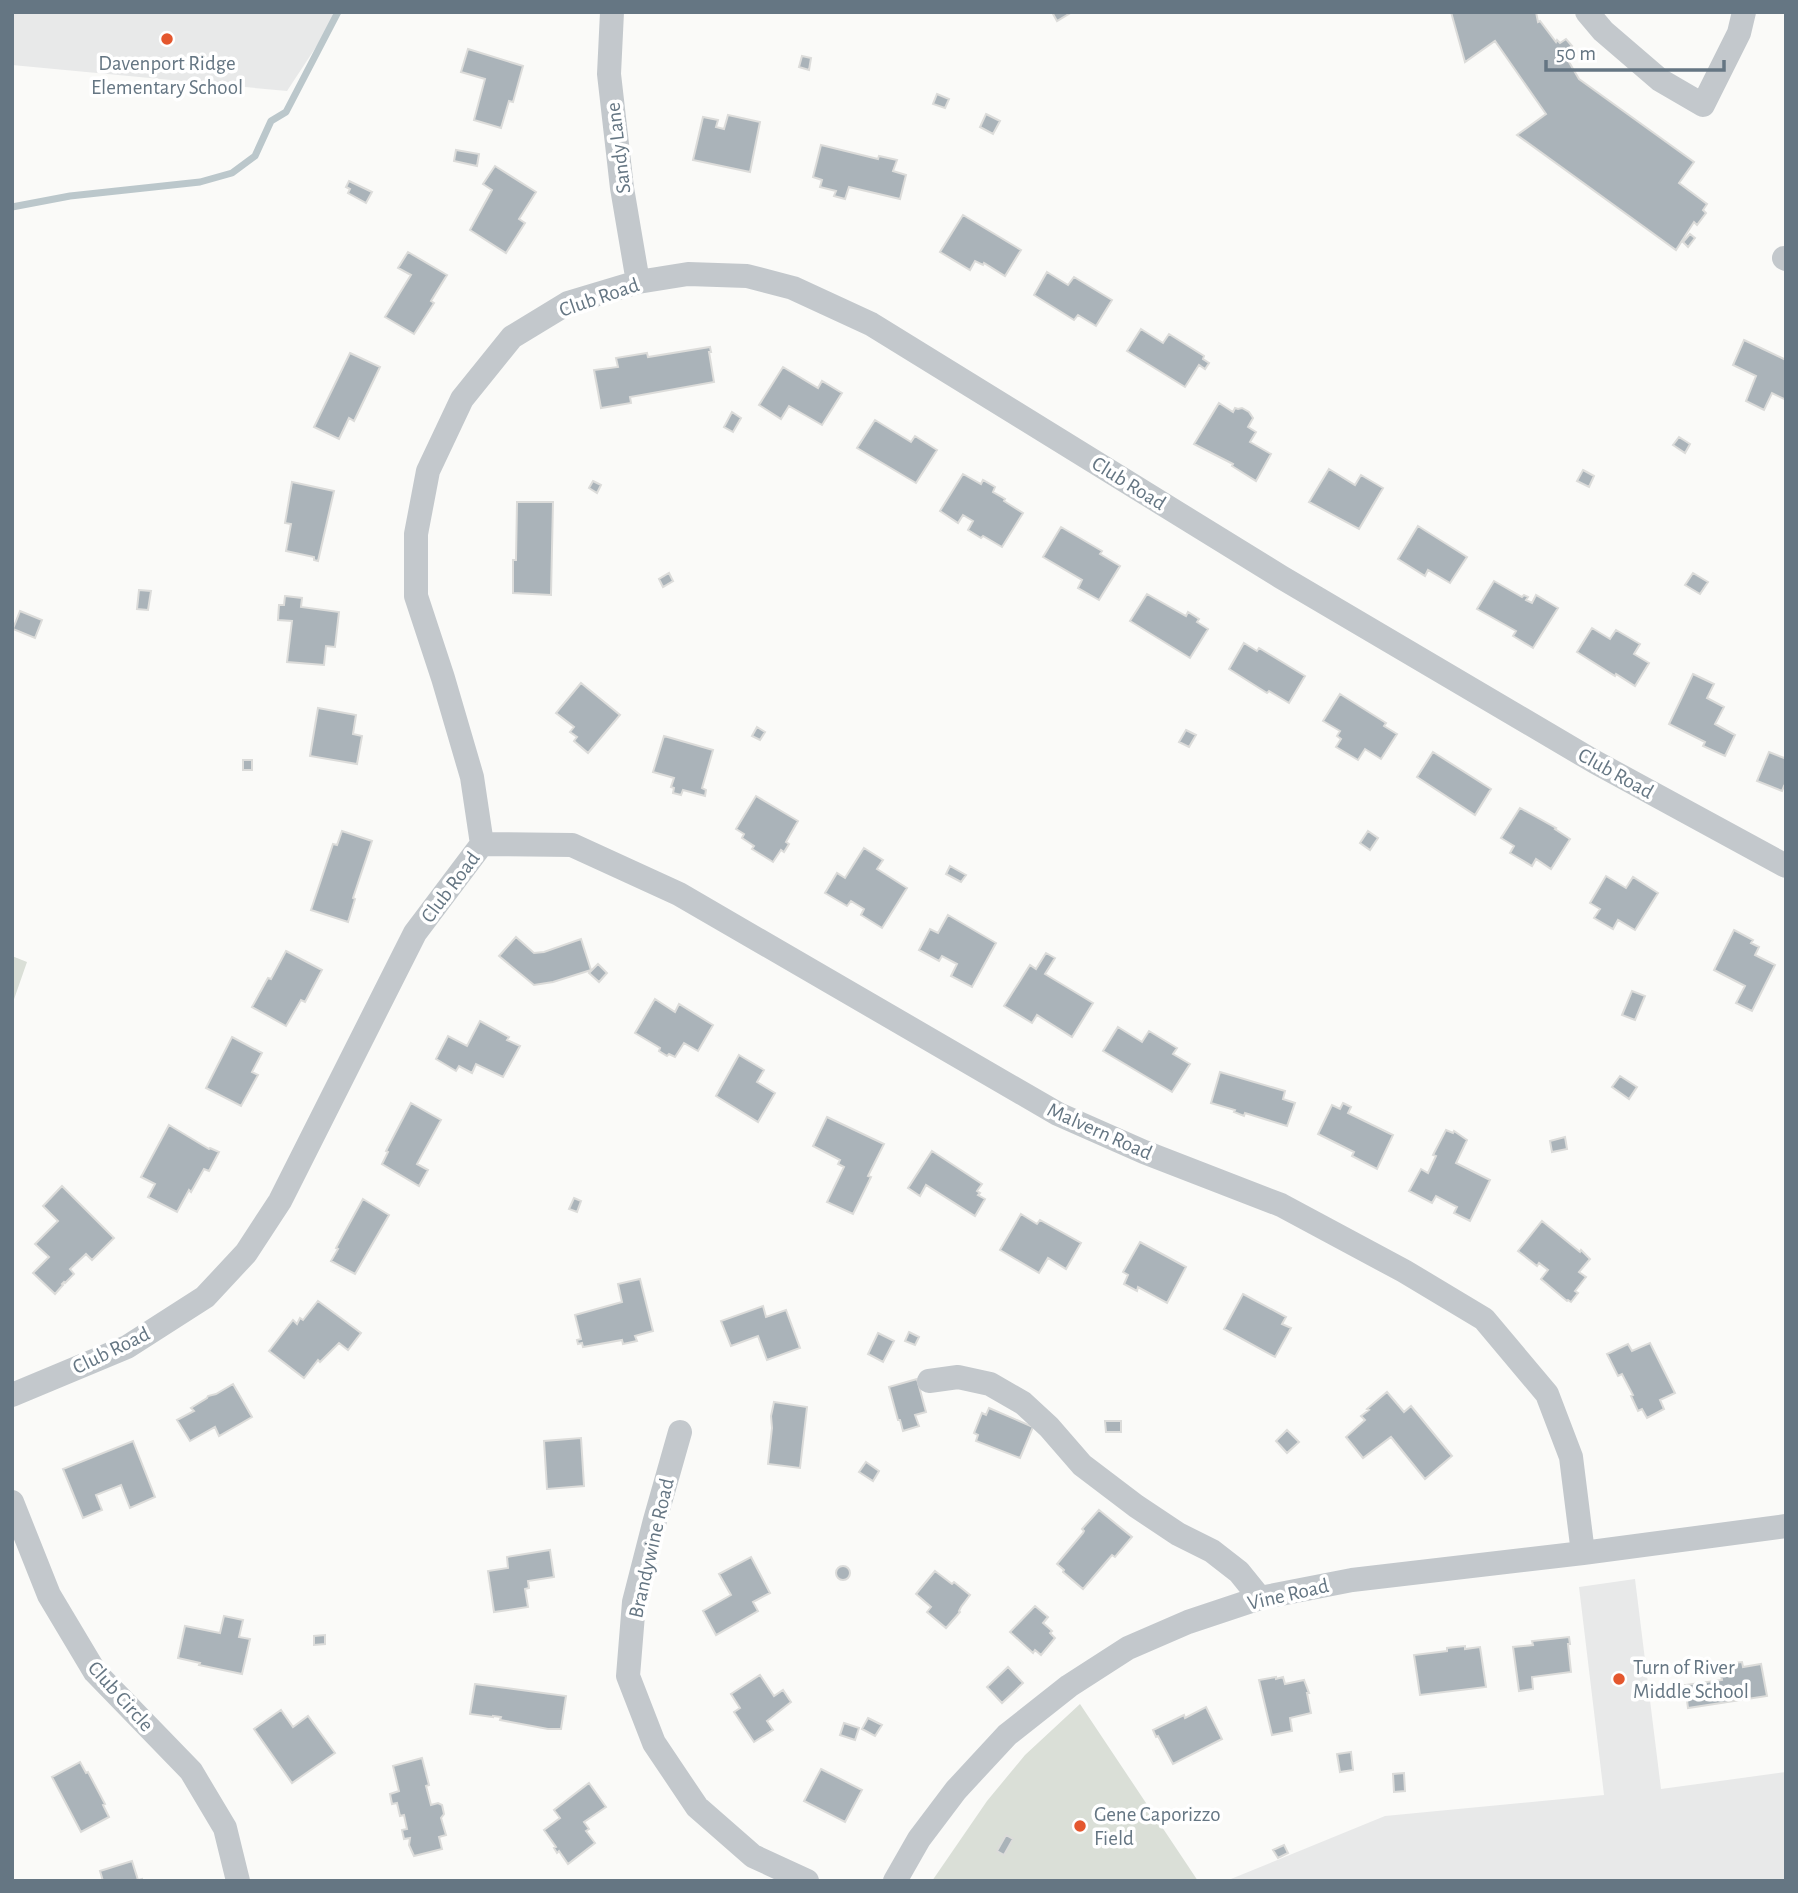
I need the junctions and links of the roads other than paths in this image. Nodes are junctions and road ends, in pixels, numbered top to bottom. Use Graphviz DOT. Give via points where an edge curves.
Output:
graph roads {
  1 [pos="612,12"];
  2 [pos="1587,12"];
  3 [pos="1744,12"];
  4 [pos="638,282"];
  5 [pos="482,844"];
  6 [pos="1786,866"];
  7 [pos="929,1381"];
  8 [pos="12,1395"];
  9 [pos="680,1432"];
  10 [pos="12,1502"];
  11 [pos="1786,1527"];
  12 [pos="1583,1553"];
  13 [pos="1260,1598"];
  14 [pos="238,1881"];
  15 [pos="807,1881"];
  16 [pos="895,1881"];
  1 -- 4 [label="street, Sandy Lane" via="609,74"];
  2 -- 3 [label="street" via="1660,80 1703,105 1739,33"];
  4 -- 5 [label="street, Club Road" via="568,303 512,337 462,399 428,471 416,534 416,596 472,777"];
  4 -- 6 [label="street, Club Road" via="688,274 747,276 793,288 872,324 1304,590 1595,762"];
  5 -- 8 [label="street, Club Road" via="415,933 280,1201 246,1253 205,1297 127,1347"];
  5 -- 12 [label="street, Malvern Road" via="572,845 679,894 1058,1114 1281,1205 1483,1319 1547,1395 1571,1457"];
  7 -- 13 [label="street" via="969,1379 990,1384 1023,1403 1082,1465 1178,1534 1212,1551"];
  9 -- 15 [label="street, Brandywine Road" via="634,1602 628,1676 654,1743 697,1807 753,1856"];
  10 -- 14 [label="street, Club Circle" via="49,1595 95,1672 191,1771 225,1828"];
  11 -- 12 [label="street, Vine Road"];
  12 -- 13 [label="street, Vine Road" via="1352,1580"];
  13 -- 16 [label="street, Vine Road" via="1128,1648 1069,1686 1007,1735 956,1790"];
}
